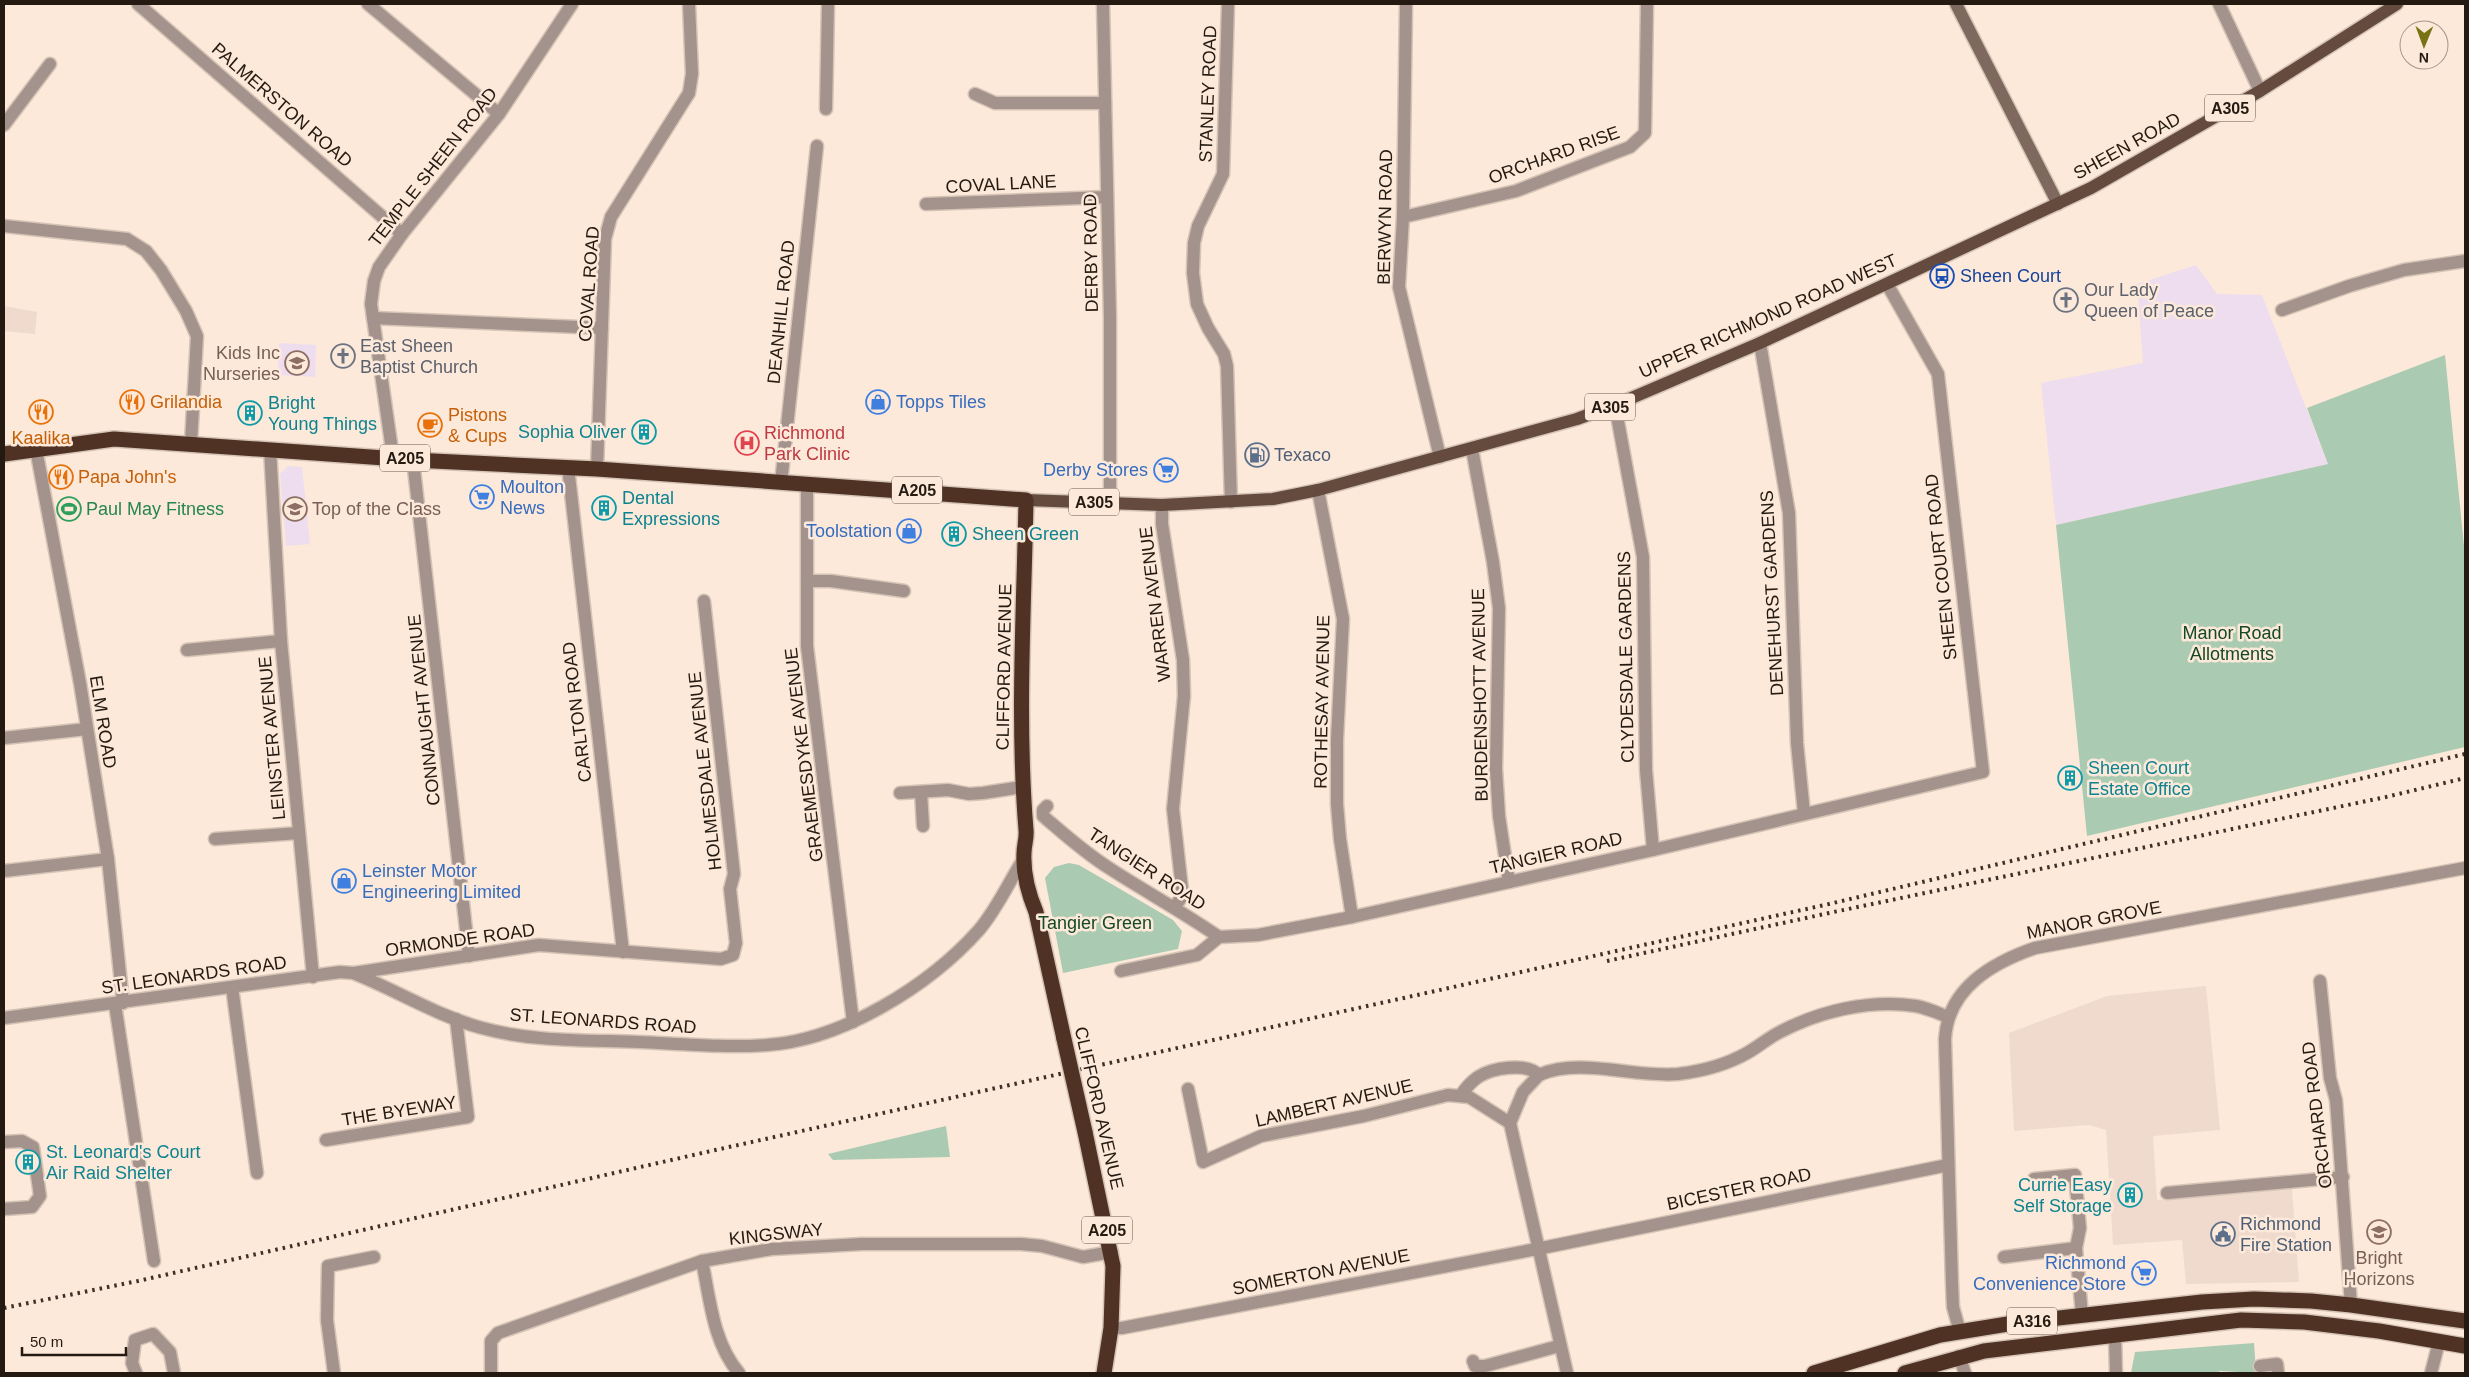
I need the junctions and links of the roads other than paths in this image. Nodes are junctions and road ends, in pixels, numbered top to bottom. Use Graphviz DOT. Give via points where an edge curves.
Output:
graph roads {
  1 [pos="138,4"];
  2 [pos="368,4"];
  3 [pos="572,4"];
  4 [pos="689,4"];
  5 [pos="828,4"];
  6 [pos="1103,4"];
  7 [pos="1228,4"];
  8 [pos="1406,4"];
  9 [pos="1647,4"];
  10 [pos="1956,4"];
  11 [pos="2219,4"];
  12 [pos="2396,4"];
  13 [pos="50,64"];
  14 [pos="2260,91"];
  15 [pos="975,94"];
  16 [pos="1105,103"];
  17 [pos="826,108"];
  18 [pos="499,114"];
  19 [pos="4,125"];
  20 [pos="817,146"];
  21 [pos="1107,196"];
  22 [pos="926,204"];
  23 [pos="2058,204"];
  24 [pos="1403,217"];
  25 [pos="4,226"];
  26 [pos="402,234"];
  27 [pos="2465,261"];
  28 [pos="1916,270"];
  29 [pos="1887,284"];
  30 [pos="2282,310"];
  31 [pos="373,318"];
  32 [pos="602,328"];
  33 [pos="1760,343"];
  34 [pos="1615,405"];
  35 [pos="191,443"];
  36 [pos="36,449"];
  37 [pos="270,449"];
  38 [pos="1472,449"];
  39 [pos="4,454"];
  40 [pos="393,457"];
  41 [pos="1440,457"];
  42 [pos="414,460"];
  43 [pos="568,467"];
  44 [pos="597,469"];
  45 [pos="781,483"];
  46 [pos="807,483"];
  47 [pos="1318,490"];
  48 [pos="1026,500"];
  49 [pos="1110,502"];
  50 [pos="1231,502"];
  51 [pos="1162,504"];
  52 [pos="808,582"];
  53 [pos="904,591"];
  54 [pos="704,601"];
  55 [pos="281,641"];
  56 [pos="188,650"];
  57 [pos="87,729"];
  58 [pos="4,738"];
  59 [pos="1022,787"];
  60 [pos="921,792"];
  61 [pos="900,793"];
  62 [pos="1899,793"];
  63 [pos="1047,806"];
  64 [pos="1804,813"];
  65 [pos="923,826"];
  66 [pos="299,833"];
  67 [pos="1026,834"];
  68 [pos="215,840"];
  69 [pos="1653,850"];
  70 [pos="108,859"];
  71 [pos="1025,862"];
  72 [pos="2465,868"];
  73 [pos="4,871"];
  74 [pos="1509,882"];
  75 [pos="1175,906"];
  76 [pos="1036,912"];
  77 [pos="1352,917"];
  78 [pos="1219,937"];
  79 [pos="623,952"];
  80 [pos="469,956"];
  81 [pos="721,960"];
  82 [pos="1121,971"];
  83 [pos="354,973"];
  84 [pos="313,976"];
  85 [pos="2320,981"];
  86 [pos="232,987"];
  87 [pos="119,1004"];
  88 [pos="4,1018"];
  89 [pos="1948,1018"];
  90 [pos="456,1019"];
  91 [pos="853,1022"];
  92 [pos="1539,1075"];
  93 [pos="1188,1089"];
  94 [pos="1461,1095"];
  95 [pos="1510,1123"];
  96 [pos="326,1140"];
  97 [pos="4,1142"];
  98 [pos="1948,1164"];
  99 [pos="257,1174"];
  100 [pos="2343,1177"];
  101 [pos="2034,1179"];
  102 [pos="2168,1193"];
  103 [pos="4,1209"];
  104 [pos="2076,1248"];
  105 [pos="1537,1249"];
  106 [pos="1112,1252"];
  107 [pos="374,1257"];
  108 [pos="2004,1257"];
  109 [pos="154,1261"];
  110 [pos="702,1261"];
  111 [pos="2222,1301"];
  112 [pos="2351,1305"];
  113 [pos="2082,1315"];
  114 [pos="2242,1320"];
  115 [pos="2465,1321"];
  116 [pos="1111,1328"];
  117 [pos="1960,1332"];
  118 [pos="2115,1335"];
  119 [pos="2439,1342"];
  120 [pos="1559,1346"];
  121 [pos="2465,1346"];
  122 [pos="1959,1356"];
  123 [pos="1473,1361"];
  124 [pos="2260,1366"];
  125 [pos="136,1373"];
  126 [pos="174,1373"];
  127 [pos="334,1373"];
  128 [pos="491,1373"];
  129 [pos="739,1373"];
  130 [pos="1104,1373"];
  131 [pos="1567,1373"];
  132 [pos="1814,1373"];
  133 [pos="1905,1373"];
  134 [pos="1964,1373"];
  135 [pos="2116,1373"];
  136 [pos="2278,1373"];
  137 [pos="2431,1373"];
  1 -- 26 [label="street, PALMERSTON ROAD"];
  2 -- 18 [label="street"];
  3 -- 18 [label="street, TEMPLE SHEEN ROAD"];
  4 -- 32 [label="street, COVAL ROAD" via="692,74 689,93 611,217 606,239"];
  5 -- 17 [label="street"];
  6 -- 16 [label="street, DERBY ROAD"];
  7 -- 50 [label="street, STANLEY ROAD" via="1223,174 1198,226 1193,273 1197,304 1224,354 1227,366"];
  8 -- 24 [label="street, BERWYN ROAD"];
  9 -- 24 [label="street, ORCHARD RISE" via="1645,133 1630,147 1516,191"];
  10 -- 23 [label="street"];
  11 -- 14 [label="street"];
  12 -- 14 [label="main road, SHEEN ROAD / A305"];
  13 -- 19 [label="street"];
  14 -- 23 [label="main road, SHEEN ROAD / A305" via="2125,170"];
  15 -- 16 [label="street" via="995,103"];
  16 -- 21 [label="street, DERBY ROAD"];
  18 -- 26 [label="street, TEMPLE SHEEN ROAD"];
  20 -- 45 [label="street, DEANHILL ROAD"];
  21 -- 22 [label="street, COVAL LANE"];
  21 -- 49 [label="street, DERBY ROAD"];
  23 -- 28 [label="main road, SHEEN ROAD / A305"];
  24 -- 41 [label="street, BERWYN ROAD" via="1398,287"];
  25 -- 35 [label="street" via="127,239 146,251 186,311 197,336"];
  26 -- 31 [label="street, TEMPLE SHEEN ROAD" via="379,267 374,281"];
  27 -- 30 [label="street" via="2404,270"];
  28 -- 29 [label="main road, UPPER RICHMOND ROAD WEST / A305"];
  29 -- 33 [label="main road, UPPER RICHMOND ROAD WEST / A305"];
  29 -- 62 [label="street, SHEEN COURT ROAD" via="1938,374 1983,772"];
  31 -- 32 [label="street"];
  31 -- 40 [label="street, TEMPLE SHEEN ROAD"];
  32 -- 44 [label="street, COVAL ROAD"];
  33 -- 34 [label="main road, UPPER RICHMOND ROAD WEST / A305"];
  33 -- 64 [label="street, DENEHURST GARDENS" via="1789,513 1797,744"];
  34 -- 38 [label="main road, UPPER RICHMOND ROAD WEST / A305"];
  34 -- 69 [label="street, CLYDESDALE GARDENS" via="1643,557 1646,770"];
  35 -- 36 [label="highway, UPPER RICHMOND ROAD WEST / A205" via="114,439"];
  35 -- 37 [label="highway, UPPER RICHMOND ROAD WEST / A205"];
  36 -- 39 [label="highway, UPPER RICHMOND ROAD WEST / A205"];
  36 -- 57 [label="street, ELM ROAD"];
  37 -- 40 [label="highway, UPPER RICHMOND ROAD WEST / A205"];
  37 -- 55 [label="street, LEINSTER AVENUE"];
  38 -- 41 [label="main road, UPPER RICHMOND ROAD WEST / A305"];
  38 -- 74 [label="street, BURDENSHOTT AVENUE" via="1499,600 1496,769"];
  40 -- 42 [label="highway, UPPER RICHMOND ROAD WEST / A205"];
  41 -- 47 [label="main road, UPPER RICHMOND ROAD WEST / A305"];
  42 -- 43 [label="highway, UPPER RICHMOND ROAD WEST / A205"];
  42 -- 80 [label="street, CONNAUGHT AVENUE"];
  43 -- 44 [label="highway, UPPER RICHMOND ROAD WEST / A205"];
  43 -- 79 [label="street, CARLTON ROAD"];
  44 -- 45 [label="highway, UPPER RICHMOND ROAD WEST / A205"];
  45 -- 46 [label="highway, UPPER RICHMOND ROAD WEST / A205"];
  46 -- 48 [label="highway, UPPER RICHMOND ROAD WEST / A205"];
  46 -- 52 [label="street, GRAEMESDYKE AVENUE"];
  47 -- 50 [label="main road, UPPER RICHMOND ROAD WEST / A305" via="1273,499"];
  47 -- 77 [label="street, ROTHESAY AVENUE" via="1343,619 1337,804"];
  48 -- 49 [label="main road, UPPER RICHMOND ROAD WEST / A305"];
  48 -- 59 [label="highway, CLIFFORD AVENUE / A205" via="1021,666"];
  49 -- 51 [label="main road, UPPER RICHMOND ROAD WEST / A305"];
  50 -- 51 [label="main road, UPPER RICHMOND ROAD WEST / A305"];
  51 -- 75 [label="street, WARREN AVENUE" via="1162,524 1183,660 1184,696 1174,809 1182,897"];
  52 -- 53 [label="street" via="831,581"];
  52 -- 91 [label="street, GRAEMESDYKE AVENUE" via="807,646"];
  54 -- 81 [label="street, HOLMESDALE AVENUE" via="734,874 730,889 736,943 733,955"];
  55 -- 56 [label="street, LEINSTER AVENUE"];
  55 -- 66 [label="street, LEINSTER AVENUE"];
  57 -- 58 [label="street"];
  57 -- 70 [label="street, ELM ROAD"];
  59 -- 60 [label="street" via="976,794 948,790"];
  59 -- 67 [label="highway, CLIFFORD AVENUE / A205"];
  60 -- 61 [label="street"];
  60 -- 65 [label="street"];
  62 -- 64 [label="street, TANGIER ROAD"];
  63 -- 75 [label="street, TANGIER ROAD" via="1043,816 1082,849 1108,868"];
  64 -- 69 [label="street, TANGIER ROAD"];
  66 -- 68 [label="street, LEINSTER AVENUE"];
  66 -- 84 [label="street, LEINSTER AVENUE"];
  67 -- 71 [label="highway, CLIFFORD AVENUE / A205"];
  67 -- 76 [label="highway, CLIFFORD AVENUE / A205" via="1037,884"];
  69 -- 74 [label="street, TANGIER ROAD"];
  70 -- 73 [label="street"];
  70 -- 87 [label="street, ELM ROAD"];
  71 -- 76 [label="highway, CLIFFORD AVENUE / A205" via="1029,894"];
  71 -- 91 [label="street, ST. LEONARDS ROAD" via="1021,863 979,930 923,979"];
  72 -- 89 [label="street, MANOR GROVE" via="2035,948 2015,955 1976,979 1961,994"];
  74 -- 77 [label="street, TANGIER ROAD"];
  75 -- 78 [label="street, TANGIER ROAD"];
  76 -- 106 [label="highway, CLIFFORD AVENUE / A205, bridge"];
  77 -- 78 [label="street, TANGIER ROAD" via="1258,935"];
  78 -- 82 [label="street" via="1197,955"];
  79 -- 80 [label="street, ORMONDE ROAD" via="539,946"];
  79 -- 81 [label="street, ORMONDE ROAD"];
  80 -- 83 [label="street, ORMONDE ROAD"];
  83 -- 84 [label="street, ST. LEONARDS ROAD"];
  83 -- 90 [label="street, ST. LEONARDS ROAD"];
  84 -- 86 [label="street, ST. LEONARDS ROAD"];
  85 -- 100 [label="street, ORCHARD ROAD"];
  86 -- 87 [label="street, ST. LEONARDS ROAD"];
  86 -- 99 [label="street"];
  87 -- 88 [label="street, ST. LEONARDS ROAD"];
  87 -- 109 [label="street, ELM ROAD"];
  89 -- 92 [label="street" via="1915,1006 1867,1006 1823,1014 1779,1032 1735,1059 1711,1068 1666,1074 1570,1067 1552,1069"];
  89 -- 98 [label="street, MANOR GROVE"];
  90 -- 91 [label="street, ST. LEONARDS ROAD" via="495,1031 541,1038 725,1046 769,1045 811,1037"];
  90 -- 96 [label="street, THE BYEWAY" via="468,1117"];
  92 -- 94 [label="street" via="1529,1068 1488,1073 1477,1077"];
  92 -- 95 [label="street" via="1523,1092"];
  93 -- 94 [label="street, LAMBERT AVENUE" via="1203,1162 1261,1136 1364,1116 1448,1095"];
  94 -- 95 [label="street" via="1479,1102"];
  95 -- 105 [label="street"];
  97 -- 103 [label="street" via="22,1141 33,1147 40,1196 32,1207"];
  98 -- 105 [label="street, BICESTER ROAD"];
  98 -- 117 [label="street, MANOR GROVE" via="1954,1307"];
  100 -- 102 [label="street"];
  100 -- 112 [label="street, ORCHARD ROAD"];
  101 -- 104 [label="street" via="2075,1175 2080,1228"];
  104 -- 108 [label="street"];
  104 -- 113 [label="street"];
  105 -- 116 [label="street, SOMERTON AVENUE"];
  105 -- 120 [label="street"];
  106 -- 110 [label="street, KINGSWAY" via="1083,1257 1021,1244 862,1244 772,1249"];
  106 -- 116 [label="highway, CLIFFORD AVENUE / A205"];
  107 -- 127 [label="street" via="328,1266 327,1320"];
  110 -- 128 [label="street, KINGSWAY" via="498,1333 491,1341"];
  110 -- 129 [label="street" via="720,1344 727,1360"];
  111 -- 112 [label="highway, A316" via="2284,1300"];
  111 -- 113 [label="highway, A316"];
  111 -- 114 [label="highway" via="2227,1315"];
  112 -- 115 [label="highway, A316"];
  113 -- 117 [label="highway, A316"];
  114 -- 118 [label="highway, A316"];
  114 -- 119 [label="highway, A316" via="2314,1323"];
  116 -- 130 [label="highway, CLIFFORD AVENUE / A205"];
  117 -- 132 [label="highway, A316" via="1940,1335"];
  118 -- 122 [label="highway, A316"];
  118 -- 135 [label="street"];
  119 -- 121 [label="highway, A316"];
  119 -- 137 [label="street"];
  120 -- 123 [label="street" via="1485,1366 1475,1366"];
  120 -- 131 [label="street"];
  122 -- 133 [label="highway, A316"];
  122 -- 134 [label="street"];
  124 -- 136 [label="street" via="2277,1364"];
  125 -- 126 [label="street" via="132,1363 135,1340 153,1334 170,1352"];
}
